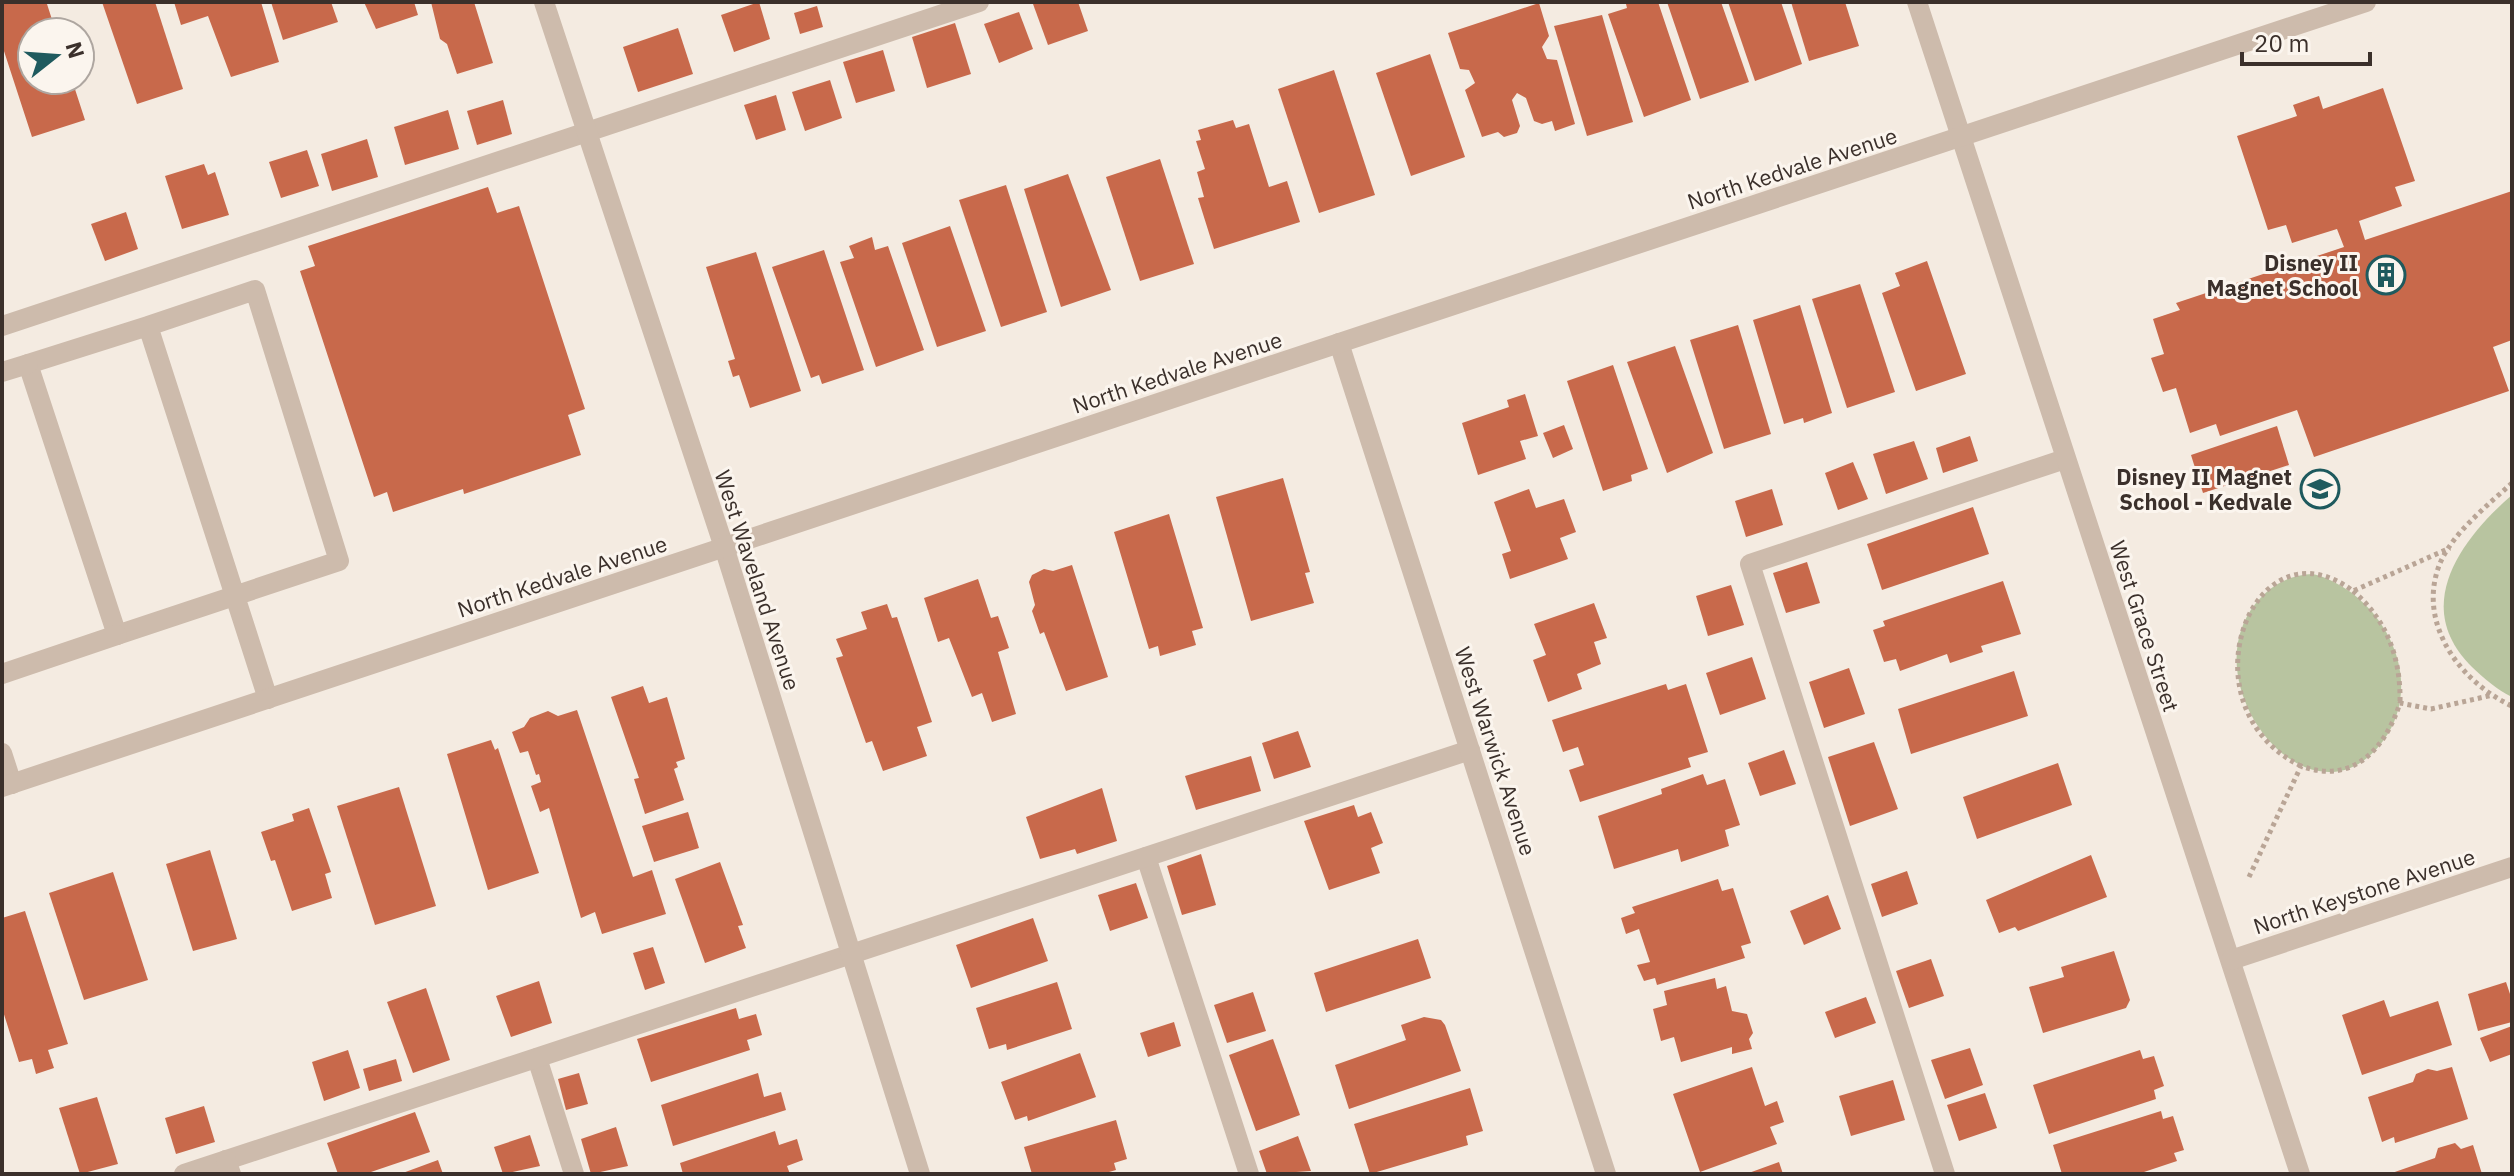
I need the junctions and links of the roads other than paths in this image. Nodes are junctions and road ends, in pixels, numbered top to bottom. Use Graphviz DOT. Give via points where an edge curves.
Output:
graph roads {
  1 [pos="544,2"];
  2 [pos="979,2"];
  3 [pos="1917,2"];
  4 [pos="2366,2"];
  5 [pos="587,133"];
  6 [pos="1960,137"];
  7 [pos="2,326"];
  8 [pos="148,326"];
  9 [pos="1339,343"];
  10 [pos="28,364"];
  11 [pos="2,372"];
  12 [pos="2065,459"];
  13 [pos="724,547"];
  14 [pos="234,593"];
  15 [pos="117,635"];
  16 [pos="2,674"];
  17 [pos="268,699"];
  18 [pos="1470,750"];
  19 [pos="2,753"];
  20 [pos="7,786"];
  21 [pos="1146,857"];
  22 [pos="2512,867"];
  23 [pos="851,954"];
  24 [pos="2231,960"];
  25 [pos="537,1058"];
  26 [pos="228,1167"];
  27 [pos="184,1174"];
  28 [pos="574,1174"];
  29 [pos="920,1174"];
  30 [pos="1249,1174"];
  31 [pos="1606,1174"];
  32 [pos="1945,1174"];
  33 [pos="2300,1174"];
  1 -- 5 [label="street, West Waveland Avenue"];
  2 -- 5 [label="street"];
  3 -- 6 [label="street, West Grace Street"];
  4 -- 6 [label="street, North Kedvale Avenue"];
  5 -- 7 [label="street"];
  5 -- 13 [label="street, West Waveland Avenue"];
  6 -- 9 [label="street, North Kedvale Avenue"];
  6 -- 12 [label="street, West Grace Street"];
  8 -- 10 [label="street"];
  8 -- 14 [label="street"];
  8 -- 14 [label="street" via="255,290 339,561"];
  9 -- 13 [label="street, North Kedvale Avenue"];
  9 -- 18 [label="street, West Warwick Avenue"];
  10 -- 11 [label="street"];
  10 -- 15 [label="street"];
  12 -- 24 [label="street, West Grace Street"];
  12 -- 32 [label="street" via="1750,564"];
  13 -- 17 [label="street, North Kedvale Avenue"];
  13 -- 23 [label="street, West Waveland Avenue"];
  14 -- 15 [label="street"];
  14 -- 17 [label="street"];
  15 -- 16 [label="street"];
  17 -- 20 [label="street, North Kedvale Avenue"];
  18 -- 21 [label="street"];
  18 -- 31 [label="street, West Warwick Avenue"];
  19 -- 20 [label="street"];
  21 -- 23 [label="street"];
  21 -- 30 [label="street"];
  22 -- 24 [label="street, North Keystone Avenue"];
  23 -- 25 [label="street"];
  23 -- 29 [label="street, West Waveland Avenue"];
  24 -- 33 [label="street, West Grace Street"];
  25 -- 26 [label="street"];
  25 -- 28 [label="street"];
  26 -- 27 [label="street"];
}
